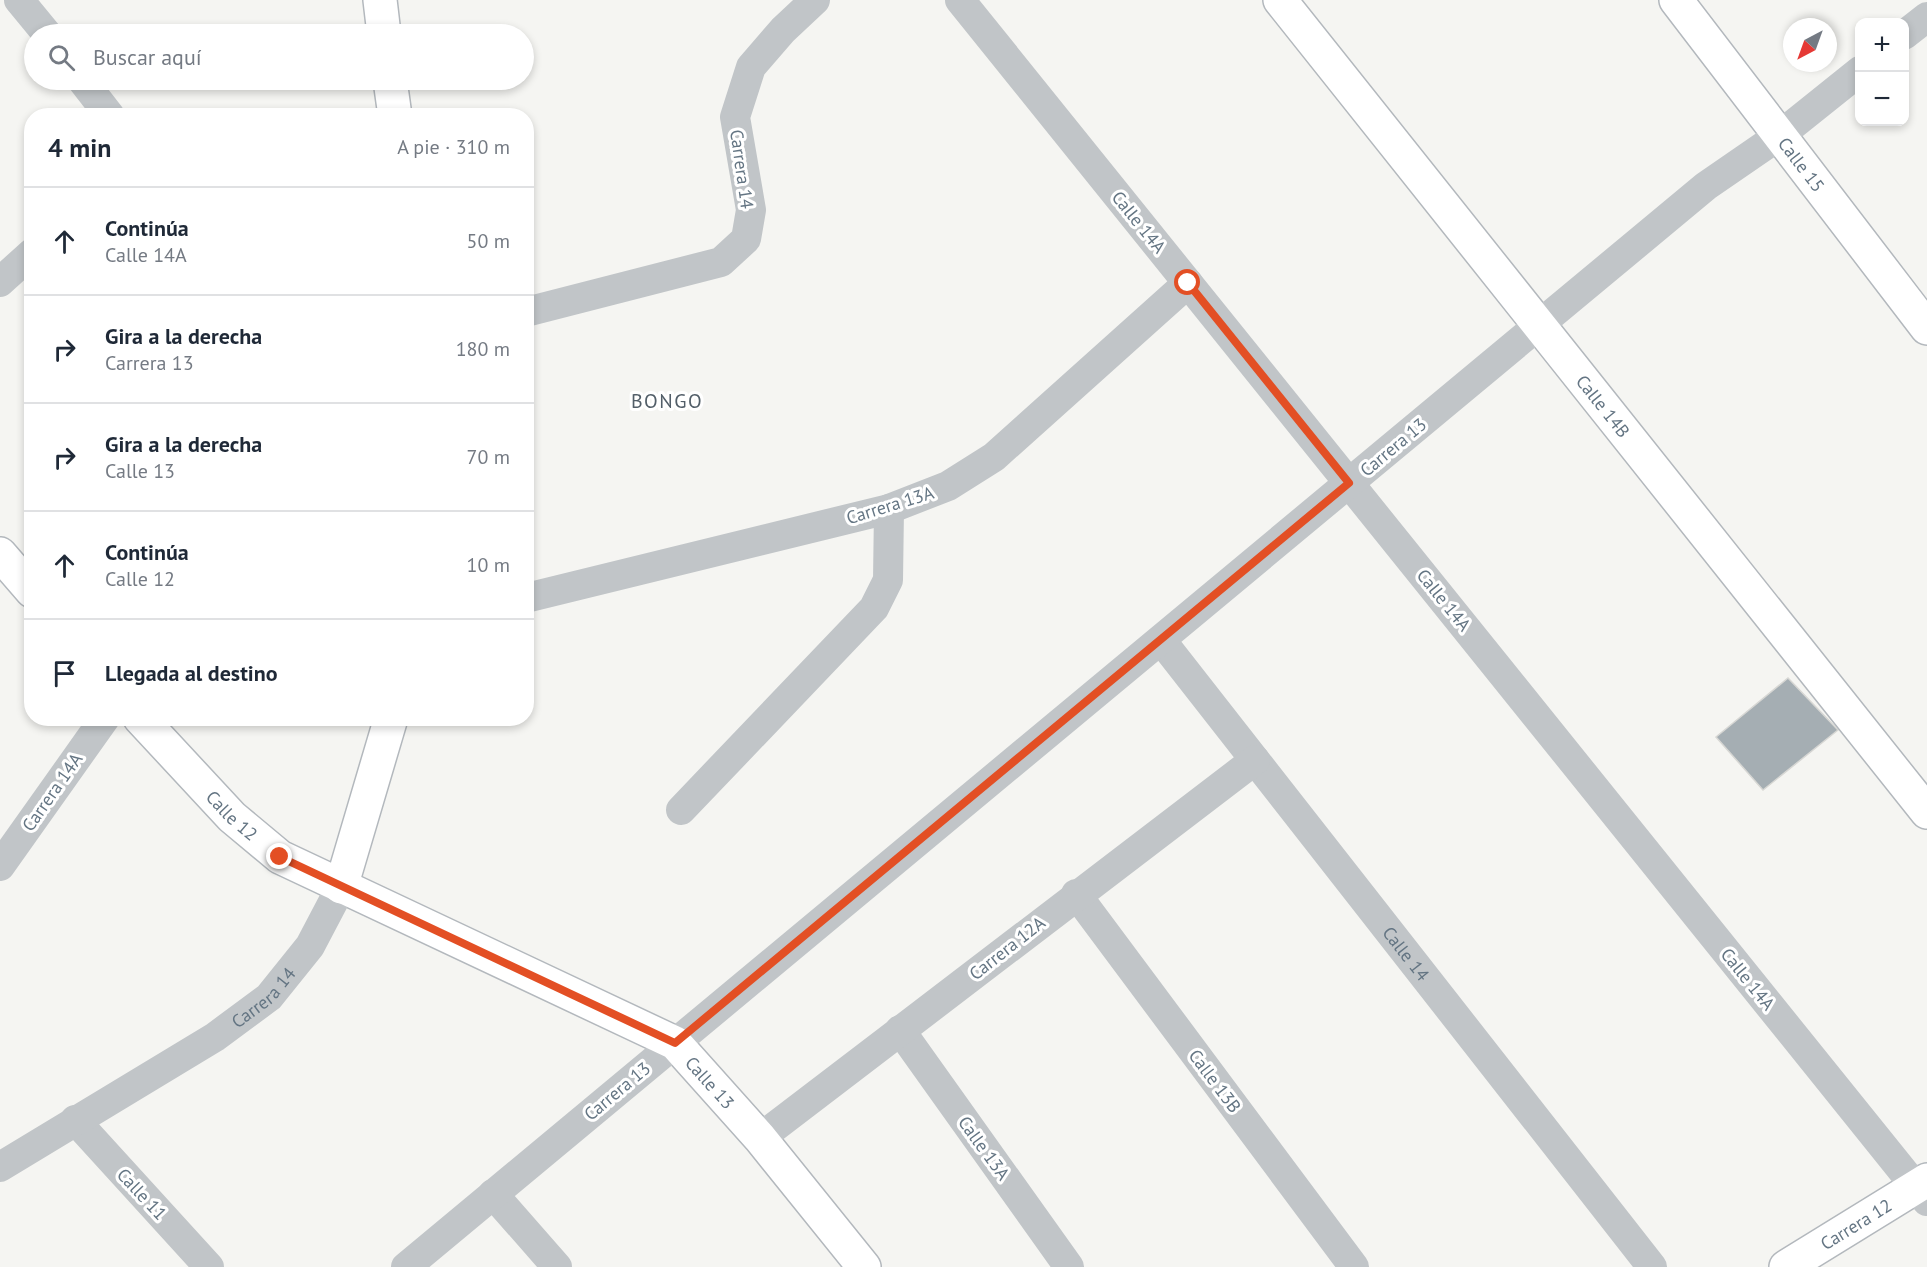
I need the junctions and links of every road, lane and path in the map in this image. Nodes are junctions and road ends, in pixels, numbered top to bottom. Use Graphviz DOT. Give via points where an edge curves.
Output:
graph roads {
  1 [pos="20,0"];
  2 [pos="380,0"];
  3 [pos="815,0"];
  4 [pos="960,0"];
  5 [pos="1280,0"];
  6 [pos="1676,0"];
  7 [pos="1927,17"];
  8 [pos="38,24"];
  9 [pos="383,24"];
  10 [pos="1909,32"];
  11 [pos="1859,72"];
  12 [pos="90,90"];
  13 [pos="391,90"];
  14 [pos="104,108"];
  15 [pos="394,108"];
  16 [pos="1780,135"];
  17 [pos="24,260"];
  18 [pos="0,282"];
  19 [pos="1188,283"];
  20 [pos="534,310"];
  21 [pos="1539,325"];
  22 [pos="1926,325"];
  23 [pos="1349,483"];
  24 [pos="889,509"];
  25 [pos="0,554"];
  26 [pos="24,582"];
  27 [pos="534,596"];
  28 [pos="1161,640"];
  29 [pos="99,726"];
  30 [pos="147,726"];
  31 [pos="389,726"];
  32 [pos="1255,760"];
  33 [pos="681,810"];
  34 [pos="1927,812"];
  35 [pos="0,866"];
  36 [pos="341,887"];
  37 [pos="1076,894"];
  38 [pos="900,1030"];
  39 [pos="675,1043"];
  40 [pos="75,1120"];
  41 [pos="760,1137"];
  42 [pos="0,1167"];
  43 [pos="1923,1189"];
  44 [pos="493,1194"];
  45 [pos="209,1267"];
  46 [pos="406,1267"];
  47 [pos="557,1267"];
  48 [pos="864,1267"];
  49 [pos="1069,1267"];
  50 [pos="1354,1267"];
  51 [pos="1652,1267"];
  52 [pos="1785,1267"];
  1 -- 8 [label="street"];
  2 -- 9 [label="main road"];
  3 -- 20 [label="street, Carrera 14" via="751,67 735,117 751,210 746,239 721,262"];
  4 -- 19 [label="street, Calle 14A"];
  5 -- 21 [label="main road, Calle 14B"];
  6 -- 16 [label="main road, Calle 15"];
  7 -- 10 [label="street"];
  11 -- 16 [label="street, Carrera 13"];
  12 -- 14 [label="street"];
  13 -- 15 [label="main road"];
  16 -- 21 [label="street, Carrera 13" via="1706,186"];
  16 -- 22 [label="main road, Calle 15"];
  17 -- 18 [label="street"];
  19 -- 23 [label="street, Calle 14A"];
  19 -- 24 [label="street, Carrera 13A" via="994,457 948,486"];
  21 -- 23 [label="street, Carrera 13"];
  21 -- 34 [label="main road, Calle 14B"];
  23 -- 28 [label="street, Carrera 13"];
  23 -- 43 [label="street, Calle 14A"];
  24 -- 27 [label="street, Carrera 13A"];
  24 -- 33 [label="street" via="888,580 874,608"];
  25 -- 26 [label="main road"];
  28 -- 32 [label="street, Calle 14"];
  28 -- 39 [label="street, Carrera 13"];
  29 -- 35 [label="street, Carrera 14A"];
  30 -- 36 [label="main road, Calle 12" via="232,817 280,857"];
  31 -- 36 [label="main road, Carrera 14"];
  32 -- 37 [label="street, Carrera 12A"];
  32 -- 51 [label="street, Calle 14"];
  36 -- 39 [label="main road, Calle 13"];
  36 -- 40 [label="street, Carrera 14" via="310,946 269,997 215,1037"];
  37 -- 38 [label="street, Carrera 12A"];
  37 -- 50 [label="street, Calle 13B"];
  38 -- 41 [label="street, Carrera 12A"];
  38 -- 49 [label="street, Calle 13A"];
  39 -- 41 [label="main road, Calle 13"];
  39 -- 44 [label="street, Carrera 13"];
  40 -- 42 [label="street, Carrera 14"];
  40 -- 45 [label="street, Calle 11"];
  41 -- 48 [label="main road, Calle 13"];
  43 -- 52 [label="main road, Carrera 12"];
  44 -- 46 [label="street, Carrera 13"];
  44 -- 47 [label="street"];
}
